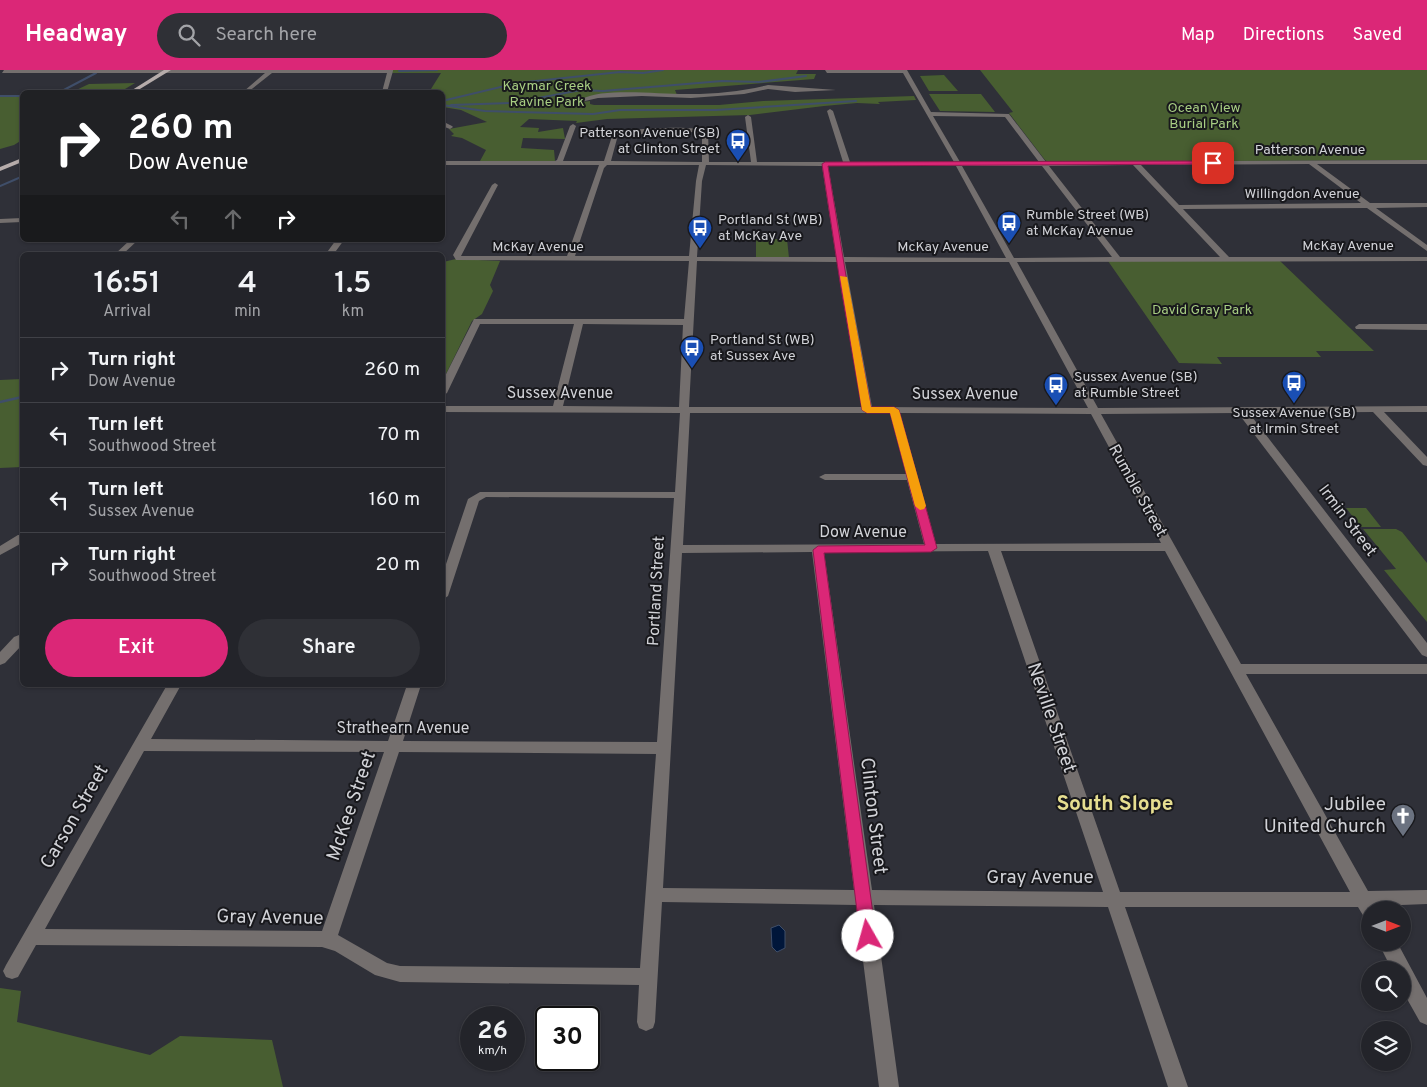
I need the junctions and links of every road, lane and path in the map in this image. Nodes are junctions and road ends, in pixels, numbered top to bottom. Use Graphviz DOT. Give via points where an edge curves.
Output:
graph roads {
  1 [pos="904,70"];
  2 [pos="162,71"];
  3 [pos="271,71"];
  4 [pos="390,71"];
  5 [pos="827,71"];
  6 [pos="4,72"];
  7 [pos="135,90"];
  8 [pos="247,90"];
  9 [pos="385,90"];
  10 [pos="833,90"];
  11 [pos="835,97"];
  12 [pos="585,100"];
  13 [pos="830,111"];
  14 [pos="929,114"];
  15 [pos="748,117"];
  16 [pos="445,125"];
  17 [pos="573,126"];
  18 [pos="450,127"];
  19 [pos="20,161"];
  20 [pos="1427,162"];
  21 [pos="445,163"];
  22 [pos="1135,163"];
  23 [pos="1311,163"];
  24 [pos="15,164"];
  25 [pos="555,164"];
  26 [pos="604,164"];
  27 [pos="704,164"];
  28 [pos="754,164"];
  29 [pos="825,164"];
  30 [pos="847,164"];
  31 [pos="958,164"];
  32 [pos="1046,164"];
  33 [pos="0,169"];
  34 [pos="0,175"];
  35 [pos="495,185"];
  36 [pos="1427,205"];
  37 [pos="1369,206"];
  38 [pos="1177,207"];
  39 [pos="2,220"];
  40 [pos="20,220"];
  41 [pos="132,242"];
  42 [pos="1427,249"];
  43 [pos="121,252"];
  44 [pos="570,259"];
  45 [pos="693,259"];
  46 [pos="1226,259"];
  47 [pos="1427,259"];
  48 [pos="840,260"];
  49 [pos="1010,260"];
  50 [pos="1118,260"];
  51 [pos="579,322"];
  52 [pos="688,322"];
  53 [pos="1359,327"];
  54 [pos="1427,327"];
  55 [pos="445,387"];
  56 [pos="445,408"];
  57 [pos="557,409"];
  58 [pos="685,409"];
  59 [pos="1375,409"];
  60 [pos="1427,409"];
  61 [pos="867,410"];
  62 [pos="894,410"];
  63 [pos="1093,410"];
  64 [pos="1241,410"];
  65 [pos="1427,463"];
  66 [pos="825,477"];
  67 [pos="913,477"];
  68 [pos="680,495"];
  69 [pos="20,539"];
  70 [pos="993,547"];
  71 [pos="931,548"];
  72 [pos="1169,548"];
  73 [pos="677,549"];
  74 [pos="818,550"];
  75 [pos="0,551"];
  76 [pos="445,587"];
  77 [pos="19,640"];
  78 [pos="1427,652"];
  79 [pos="0,660"];
  80 [pos="1236,669"];
  81 [pos="1427,669"];
  82 [pos="173,687"];
  83 [pos="413,687"];
  84 [pos="141,744"];
  85 [pos="393,747"];
  86 [pos="665,748"];
  87 [pos="654,895"];
  88 [pos="863,896"];
  89 [pos="1427,897"];
  90 [pos="1113,898"];
  91 [pos="1364,901"];
  92 [pos="1396,901"];
  93 [pos="1361,905"];
  94 [pos="31,937"];
  95 [pos="328,940"];
  96 [pos="12,971"];
  97 [pos="649,978"];
  98 [pos="1411,987"];
  99 [pos="1427,1016"];
  100 [pos="646,1022"];
  101 [pos="889,1087"];
  102 [pos="1178,1087"];
  1 -- 5 [label="street"];
  1 -- 14 [label="street, Rumble Street"];
  2 -- 3 [label="street"];
  2 -- 6 [label="street"];
  2 -- 7 [label="main road"];
  3 -- 4 [label="street"];
  3 -- 8 [label="street"];
  4 -- 9 [label="street"];
  5 -- 10 [label="street"];
  10 -- 11 [label="street"];
  10 -- 12 [label="street" via="768,87 691,96 642,94"];
  13 -- 30 [label="street"];
  14 -- 31 [label="street, Rumble Street"];
  14 -- 32 [label="street" via="1006,114"];
  15 -- 28 [label="street"];
  16 -- 18 [label="street"];
  17 -- 25 [label="street" via="560,161"];
  19 -- 24 [label="main road"];
  20 -- 23 [label="street, Patterson Avenue"];
  21 -- 25 [label="street, Patterson Avenue"];
  22 -- 23 [label="street, Patterson Avenue"];
  22 -- 32 [label="street, Patterson Avenue"];
  22 -- 38 [label="street"];
  23 -- 37 [label="street"];
  24 -- 33 [label="main road"];
  24 -- 34 [label="main road" via="16,167"];
  25 -- 26 [label="street, Patterson Avenue"];
  26 -- 27 [label="street, Patterson Avenue"];
  26 -- 27 [label="street, Portland Street" via="617,133 695,130 706,133"];
  26 -- 44 [label="street"];
  27 -- 28 [label="street, Patterson Avenue"];
  27 -- 45 [label="street, Portland Street" via="699,181"];
  28 -- 29 [label="street, Patterson Avenue"];
  29 -- 30 [label="street, Patterson Avenue"];
  29 -- 48 [label="street"];
  30 -- 31 [label="street, Patterson Avenue"];
  31 -- 32 [label="street, Patterson Avenue"];
  31 -- 49 [label="street, Rumble Street"];
  32 -- 50 [label="street"];
  35 -- 44 [label="street, McKay Avenue" via="457,254 459,258"];
  36 -- 37 [label="street, Willingdon Avenue"];
  37 -- 38 [label="street, Willingdon Avenue"];
  37 -- 42 [label="street"];
  38 -- 46 [label="street"];
  39 -- 40 [label="street"];
  41 -- 43 [label="street"];
  44 -- 45 [label="street, McKay Avenue"];
  45 -- 48 [label="street, McKay Avenue"];
  45 -- 52 [label="street, Portland Street"];
  46 -- 47 [label="street, McKay Avenue"];
  46 -- 50 [label="street, McKay Avenue"];
  48 -- 49 [label="street, McKay Avenue"];
  48 -- 61 [label="street"];
  49 -- 50 [label="street, McKay Avenue"];
  49 -- 63 [label="street, Rumble Street"];
  51 -- 52 [label="street"];
  51 -- 55 [label="street" via="477,322"];
  51 -- 57 [label="street"];
  52 -- 58 [label="street, Portland Street"];
  53 -- 54 [label="street"];
  56 -- 57 [label="street, Sussex Avenue"];
  57 -- 58 [label="street, Sussex Avenue"];
  58 -- 61 [label="street, Sussex Avenue"];
  58 -- 68 [label="street, Portland Street"];
  59 -- 60 [label="street, Sussex Avenue"];
  59 -- 64 [label="street, Sussex Avenue"];
  59 -- 65 [label="street"];
  61 -- 62 [label="street, Sussex Avenue"];
  62 -- 63 [label="street, Sussex Avenue"];
  62 -- 67 [label="street"];
  63 -- 64 [label="street, Sussex Avenue"];
  63 -- 72 [label="street, Rumble Street"];
  64 -- 78 [label="street, Irmin Street"];
  66 -- 67 [label="street"];
  67 -- 71 [label="street"];
  68 -- 73 [label="street, Portland Street"];
  68 -- 76 [label="street" via="477,496"];
  69 -- 75 [label="street"];
  70 -- 71 [label="street, Dow Avenue"];
  70 -- 72 [label="street, Dow Avenue"];
  70 -- 90 [label="street, Neville Street"];
  71 -- 74 [label="street, Dow Avenue"];
  72 -- 80 [label="street, Rumble Street"];
  73 -- 74 [label="street, Dow Avenue"];
  73 -- 86 [label="street, Portland Street"];
  74 -- 88 [label="street, Clinton Street"];
  77 -- 79 [label="street"];
  80 -- 81 [label="street"];
  80 -- 91 [label="street, Rumble Street"];
  82 -- 84 [label="street, Carson Street"];
  83 -- 85 [label="street, McKee Street"];
  84 -- 85 [label="street, Strathearn Avenue"];
  84 -- 94 [label="street, Carson Street"];
  85 -- 86 [label="street, Strathearn Avenue"];
  85 -- 95 [label="street, McKee Street"];
  86 -- 87 [label="street, Portland Street"];
  87 -- 88 [label="street, Gray Avenue"];
  87 -- 97 [label="street, Portland Street"];
  88 -- 90 [label="street, Gray Avenue"];
  88 -- 101 [label="street, Clinton Street"];
  89 -- 92 [label="street, Gray Avenue"];
  90 -- 93 [label="street, Gray Avenue"];
  90 -- 102 [label="street, Neville Street"];
  94 -- 95 [label="street, Gray Avenue"];
  94 -- 96 [label="street, Carson Street"];
  95 -- 97 [label="street, Gray Avenue" via="387,973"];
  97 -- 100 [label="street, Portland Street"];
  98 -- 99 [label="street"];
}
